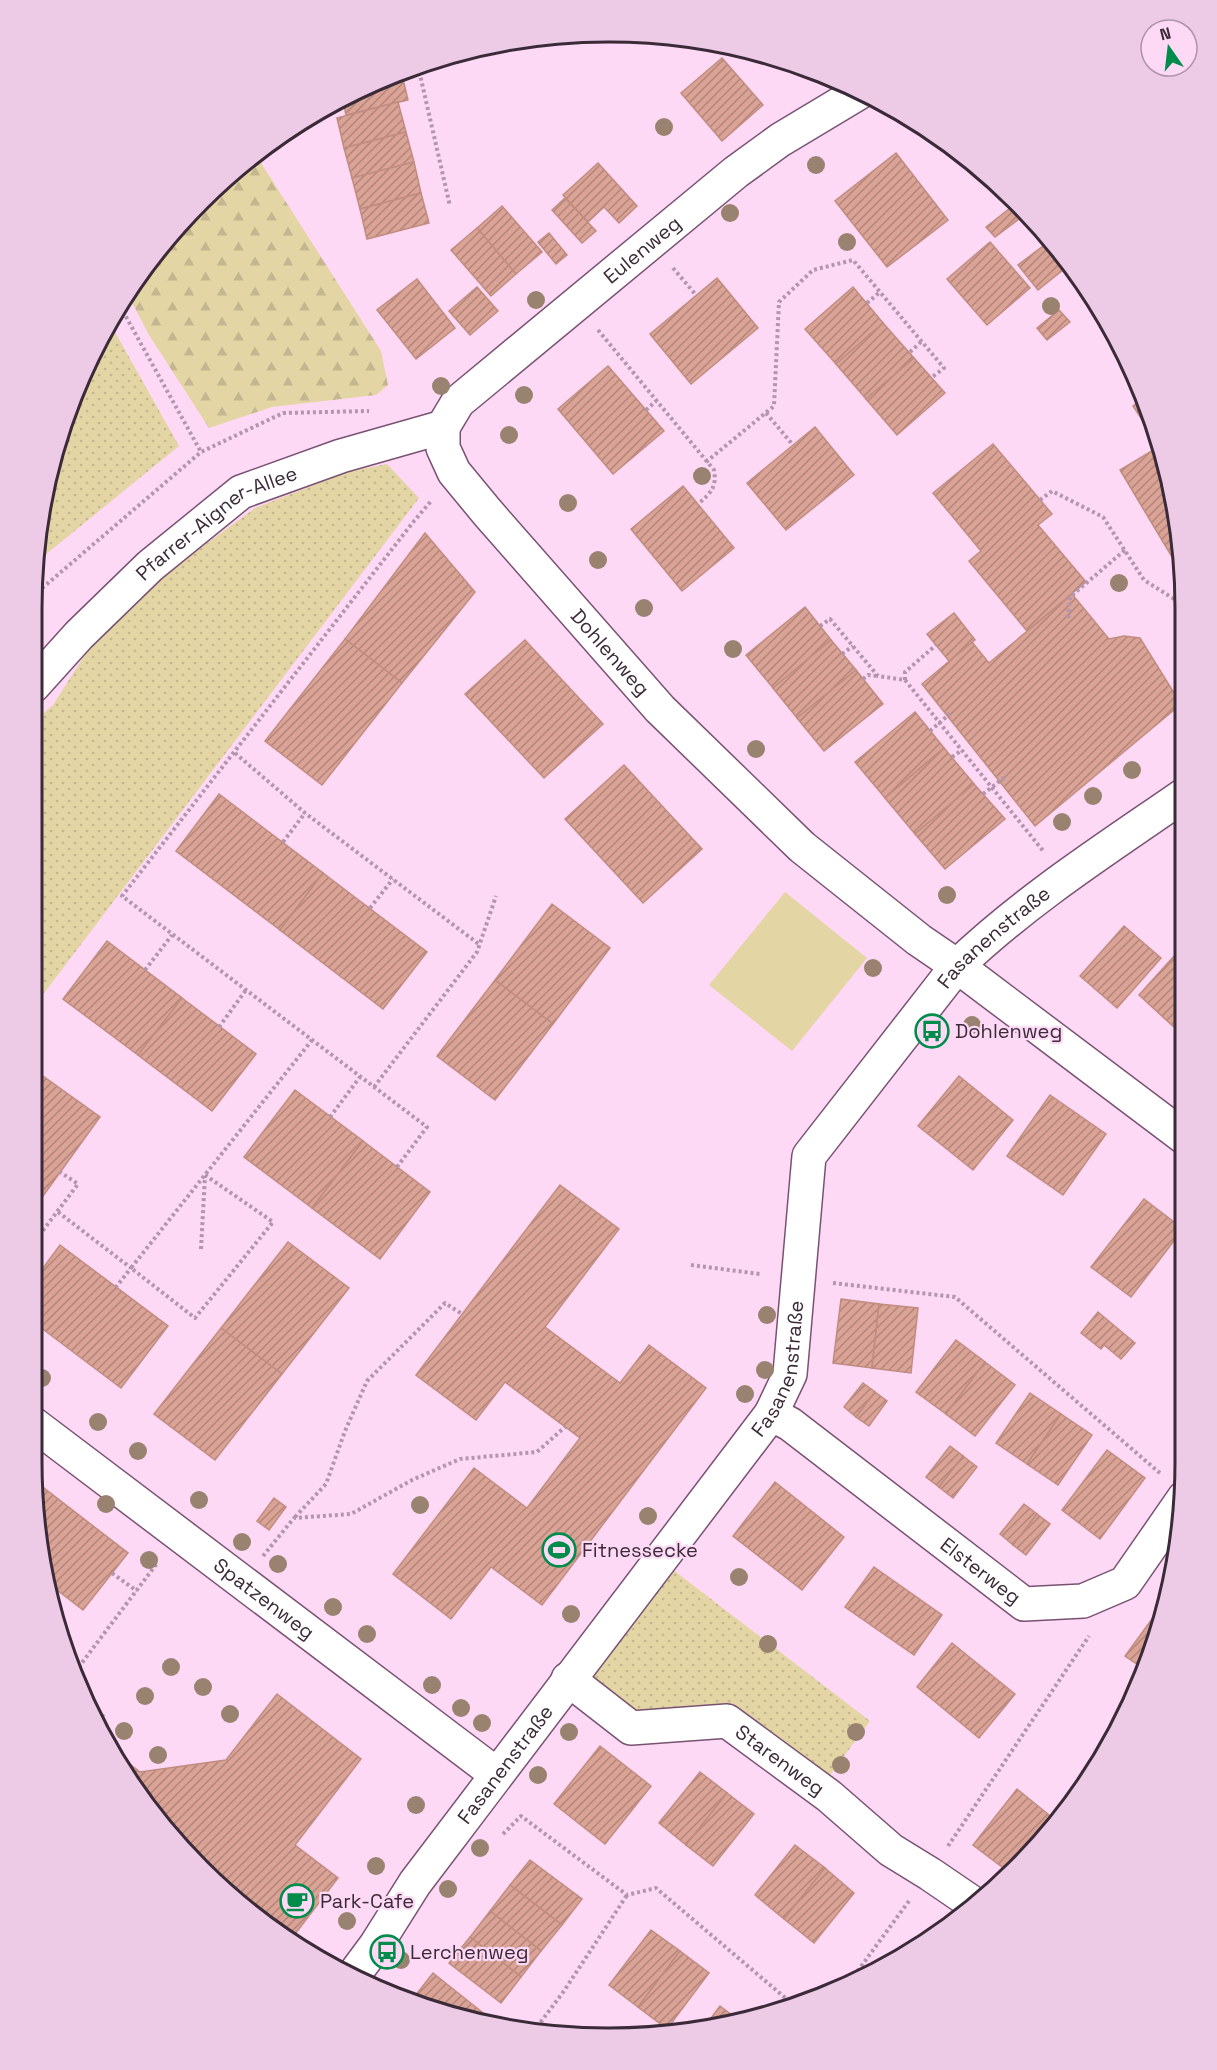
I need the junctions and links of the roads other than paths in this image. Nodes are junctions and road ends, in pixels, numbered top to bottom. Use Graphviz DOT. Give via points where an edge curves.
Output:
graph roads {
  1 [pos="852,97"];
  2 [pos="442,427"];
  3 [pos="42,676"];
  4 [pos="1175,801"];
  5 [pos="957,966"];
  6 [pos="1175,1130"];
  7 [pos="771,1414"];
  8 [pos="42,1431"];
  9 [pos="1174,1490"];
  10 [pos="568,1679"];
  11 [pos="496,1774"];
  12 [pos="967,1899"];
  13 [pos="358,1970"];
  1 -- 2 [label="street, Eulenweg" via="736,172 459,402"];
  2 -- 3 [label="street, Pfarrer-Aigner-Allee" via="341,456 241,492 150,566"];
  2 -- 5 [label="street, Dohlenweg" via="443,448 454,472 660,709 802,848"];
  4 -- 5 [label="street, Fasanenstraße" via="1009,920"];
  5 -- 6 [label="street, Dohlenweg"];
  5 -- 7 [label="street, Fasanenstraße" via="809,1156 790,1374"];
  7 -- 9 [label="street, Elsterweg" via="796,1428 1024,1604 1083,1601 1125,1583"];
  7 -- 10 [label="street, Fasanenstraße"];
  8 -- 11 [label="street, Spatzenweg"];
  10 -- 11 [label="street, Fasanenstraße"];
  10 -- 12 [label="street, Starenweg" via="631,1728 727,1721 829,1796 891,1850"];
  11 -- 13 [label="street, Fasanenstraße" via="414,1883"];
}
